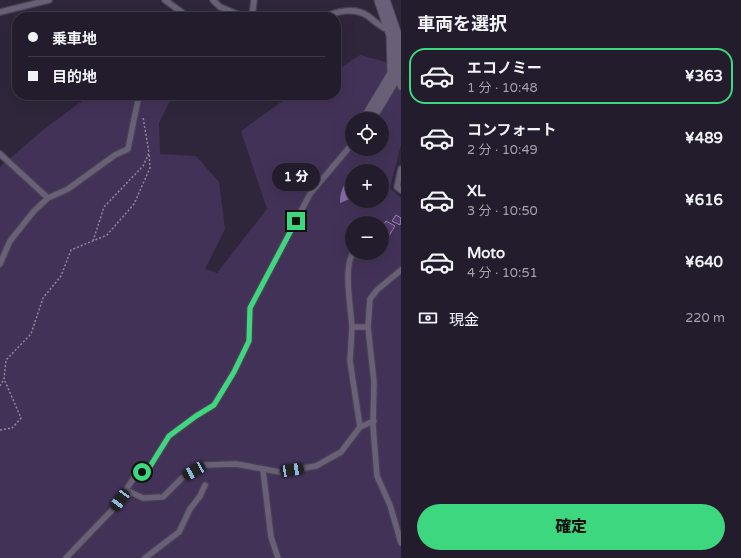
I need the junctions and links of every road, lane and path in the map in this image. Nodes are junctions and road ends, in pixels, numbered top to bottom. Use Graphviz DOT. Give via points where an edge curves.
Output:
graph roads {
  1 [pos="49,0"];
  2 [pos="165,0"];
  3 [pos="213,0"];
  4 [pos="254,0"];
  5 [pos="382,0"];
  6 [pos="390,0"];
  7 [pos="0,12"];
  8 [pos="181,12"];
  9 [pos="232,12"];
  10 [pos="253,12"];
  11 [pos="335,12"];
  12 [pos="394,31"];
  13 [pos="398,81"];
  14 [pos="138,100"];
  15 [pos="374,112"];
  16 [pos="143,117"];
  17 [pos="345,152"];
  18 [pos="149,153"];
  19 [pos="0,154"];
  20 [pos="401,169"];
  21 [pos="401,190"];
  22 [pos="48,198"];
  23 [pos="93,240"];
  24 [pos="349,260"];
  25 [pos="0,264"];
  26 [pos="401,270"];
  27 [pos="352,327"];
  28 [pos="368,327"];
  29 [pos="4,379"];
  30 [pos="0,386"];
  31 [pos="374,421"];
  32 [pos="360,428"];
  33 [pos="0,430"];
  34 [pos="263,470"];
  35 [pos="205,485"];
  36 [pos="126,490"];
  37 [pos="401,542"];
  38 [pos="66,558"];
  39 [pos="145,558"];
  40 [pos="278,558"];
  1 -- 7 [label="lane"];
  2 -- 8 [label="lane"];
  3 -- 9 [label="lane" via="220,7"];
  4 -- 10 [label="lane"];
  5 -- 12 [label="street"];
  6 -- 12 [label="lane"];
  11 -- 12 [label="lane" via="351,11 365,14 383,29"];
  12 -- 13 [label="street"];
  13 -- 15 [label="street"];
  14 -- 22 [label="lane" via="128,149 115,155 68,189"];
  16 -- 18 [label="path"];
  17 -- 36 [label="lane" via="310,194 250,308 249,341 214,405 169,436 149,468 135,476"];
  18 -- 23 [label="path" via="143,166 104,207"];
  18 -- 23 [label="path" via="150,168 134,204 107,235"];
  19 -- 22 [label="lane"];
  20 -- 21 [label="lane" via="397,187"];
  22 -- 25 [label="lane" via="10,240"];
  23 -- 29 [label="path" via="71,250 61,276 43,298 31,334 6,360"];
  24 -- 27 [label="lane"];
  26 -- 28 [label="lane" via="370,298"];
  27 -- 28 [label="lane"];
  27 -- 32 [label="lane" via="350,361"];
  28 -- 31 [label="lane" via="374,382"];
  29 -- 30 [label="path"];
  29 -- 33 [label="path" via="21,418 12,428"];
  31 -- 32 [label="lane"];
  31 -- 37 [label="lane" via="377,476 390,505"];
  32 -- 34 [label="lane" via="341,452 316,466 280,472"];
  34 -- 36 [label="lane" via="236,464 205,465 182,478 163,497 143,498"];
  34 -- 40 [label="lane" via="271,537"];
  35 -- 39 [label="lane" via="179,532"];
  36 -- 38 [label="lane" via="113,509"];
}
